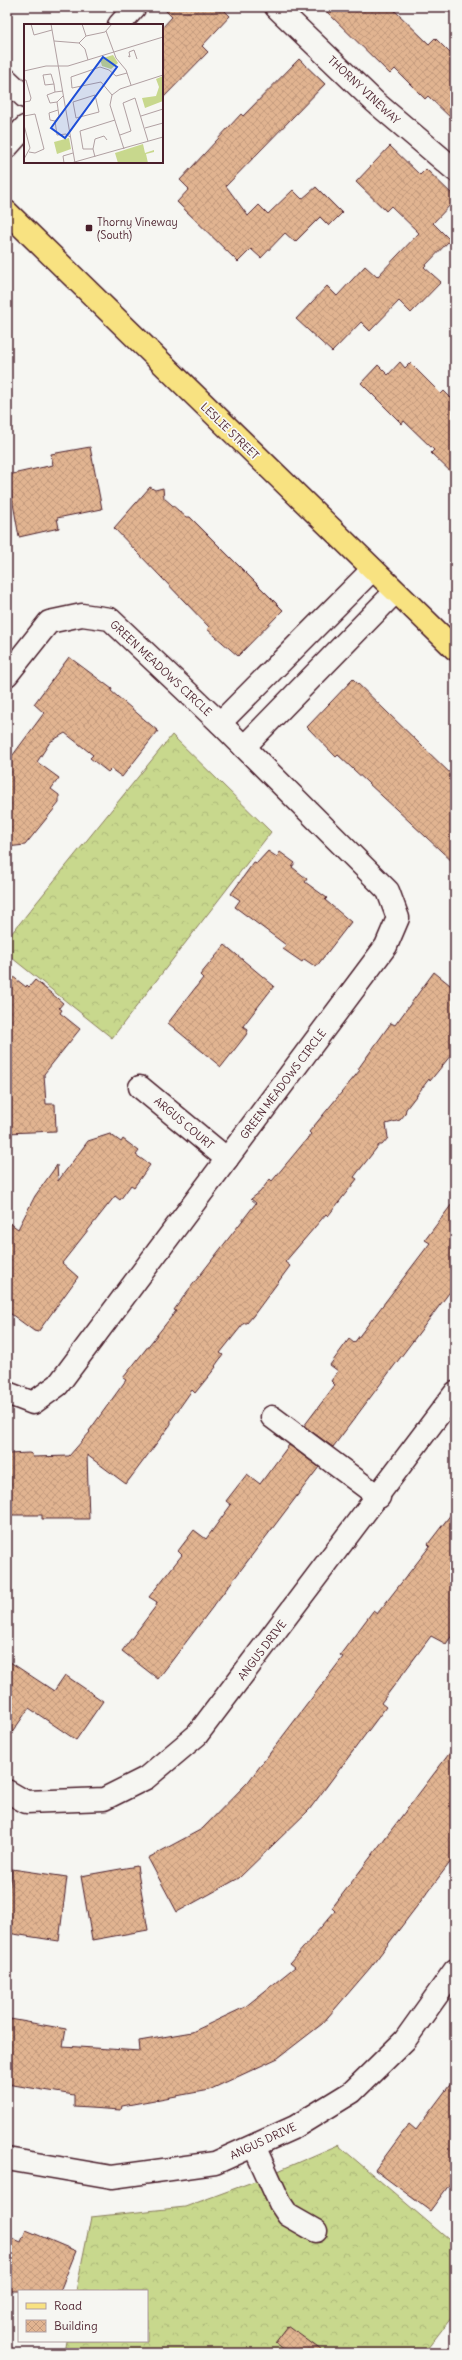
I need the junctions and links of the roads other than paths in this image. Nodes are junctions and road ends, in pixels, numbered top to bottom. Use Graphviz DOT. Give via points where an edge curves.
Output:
graph roads {
  1 [pos="135,7"];
  2 [pos="276,7"];
  3 [pos="120,24"];
  4 [pos="7,80"];
  5 [pos="24,96"];
  6 [pos="24,128"];
  7 [pos="7,148"];
  8 [pos="455,170"];
  9 [pos="7,212"];
  10 [pos="372,570"];
  11 [pos="395,592"];
  12 [pos="455,649"];
  13 [pos="7,675"];
  14 [pos="220,723"];
  15 [pos="244,747"];
  16 [pos="140,1087"];
  17 [pos="227,1159"];
  18 [pos="7,1393"];
  19 [pos="455,1394"];
  20 [pos="272,1417"];
  21 [pos="379,1497"];
  22 [pos="7,1791"];
  23 [pos="455,1970"];
  24 [pos="254,2146"];
  25 [pos="7,2159"];
  26 [pos="316,2231"];
  1 -- 3 [label="street"];
  2 -- 8 [label="street, THORNY VINEWAY" via="374,102"];
  4 -- 5 [label="street"];
  6 -- 7 [label="street"];
  9 -- 10 [label="main road, LESLIE STREET"];
  10 -- 11 [label="main road, LESLIE STREET"];
  10 -- 14 [label="street, GREEN MEADOWS CIRCLE"];
  11 -- 12 [label="main road, LESLIE STREET"];
  11 -- 15 [label="street"];
  13 -- 14 [label="street, GREEN MEADOWS CIRCLE" via="49,622 82,614 110,619"];
  14 -- 15 [label="street, GREEN MEADOWS CIRCLE"];
  15 -- 17 [label="street, GREEN MEADOWS CIRCLE" via="388,891 398,918 386,946"];
  16 -- 17 [label="street, ARGUS COURT"];
  17 -- 18 [label="street, GREEN MEADOWS CIRCLE" via="58,1385 33,1403"];
  19 -- 21 [label="street, ANGUS DRIVE"];
  20 -- 21 [label="street"];
  21 -- 22 [label="street, ANGUS DRIVE" via="197,1734 146,1778 104,1799 26,1802"];
  23 -- 24 [label="street, ANGUS DRIVE" via="405,2040 352,2092 295,2127"];
  24 -- 25 [label="street, ANGUS DRIVE" via="215,2163 112,2177"];
  24 -- 26 [label="street" via="288,2215"];
}
